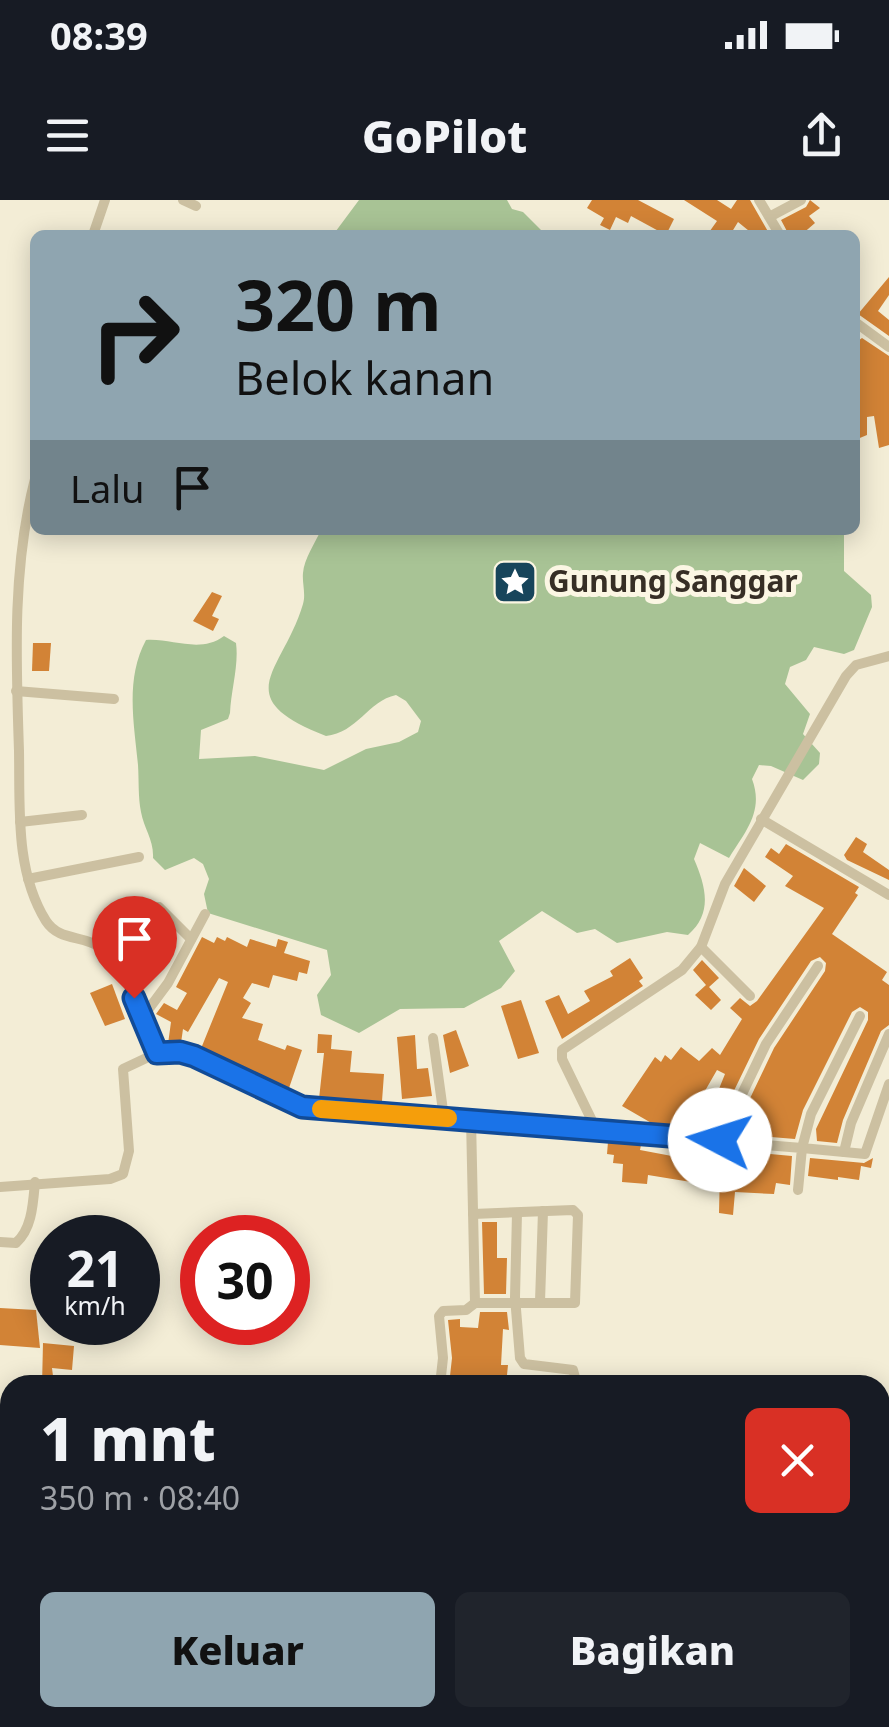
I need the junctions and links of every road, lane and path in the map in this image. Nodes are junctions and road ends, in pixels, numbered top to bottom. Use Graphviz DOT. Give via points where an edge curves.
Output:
graph roads {
  1 [pos="105,200"];
  2 [pos="183,200"];
  3 [pos="758,200"];
  4 [pos="801,200"];
  5 [pos="196,206"];
  6 [pos="771,216"];
  7 [pos="95,230"];
  8 [pos="778,230"];
  9 [pos="860,326"];
  10 [pos="889,347"];
  11 [pos="30,507"];
  12 [pos="889,656"];
  13 [pos="16,690"];
  14 [pos="114,699"];
  15 [pos="82,815"];
  16 [pos="761,819"];
  17 [pos="20,822"];
  18 [pos="139,857"];
  19 [pos="28,879"];
  20 [pos="889,895"];
  21 [pos="159,908"];
  22 [pos="204,914"];
  23 [pos="191,940"];
  24 [pos="701,947"];
  25 [pos="818,966"];
  26 [pos="750,996"];
  27 [pos="860,1016"];
  28 [pos="142,1018"];
  29 [pos="889,1034"];
  30 [pos="432,1038"];
  31 [pos="157,1053"];
  32 [pos="889,1084"];
  33 [pos="444,1118"];
  34 [pos="471,1120"];
  35 [pos="597,1131"];
  36 [pos="720,1140"];
  37 [pos="802,1148"];
  38 [pos="844,1152"];
  39 [pos="36,1182"];
  40 [pos="0,1188"];
  41 [pos="798,1190"];
  42 [pos="544,1212"];
  43 [pos="517,1213"];
  44 [pos="472,1214"];
  45 [pos="0,1242"];
  46 [pos="475,1302"];
  47 [pos="518,1302"];
  48 [pos="540,1302"];
  49 [pos="441,1375"];
  50 [pos="574,1375"];
  1 -- 7 [label="street"];
  2 -- 5 [label="street"];
  3 -- 6 [label="street"];
  4 -- 6 [label="street"];
  6 -- 8 [label="street"];
  9 -- 10 [label="street"];
  11 -- 13 [label="street" via="20,563"];
  12 -- 16 [label="street" via="851,669"];
  13 -- 14 [label="street"];
  13 -- 17 [label="street"];
  15 -- 17 [label="street"];
  16 -- 20 [label="street"];
  16 -- 24 [label="street" via="724,884"];
  17 -- 19 [label="street"];
  18 -- 19 [label="street"];
  19 -- 28 [label="street" via="52,928 104,950 116,964"];
  21 -- 23 [label="street"];
  22 -- 23 [label="street"];
  23 -- 28 [label="street"];
  24 -- 26 [label="street"];
  24 -- 35 [label="street" via="682,970 562,1050"];
  25 -- 36 [label="street" via="759,1057"];
  27 -- 37 [label="street"];
  28 -- 31 [label="street"];
  29 -- 38 [label="street"];
  30 -- 33 [label="street"];
  31 -- 33 [label="street" via="194,1056 302,1107"];
  31 -- 39 [label="street" via="122,1068 128,1151 123,1174"];
  32 -- 38 [label="street" via="865,1154"];
  33 -- 34 [label="street"];
  34 -- 35 [label="street"];
  34 -- 44 [label="street"];
  35 -- 36 [label="street"];
  36 -- 37 [label="street"];
  37 -- 38 [label="street"];
  37 -- 41 [label="street"];
  39 -- 40 [label="street"];
  39 -- 45 [label="street" via="22,1238"];
  42 -- 43 [label="street"];
  42 -- 48 [label="street"];
  42 -- 48 [label="street" via="578,1213 577,1298"];
  43 -- 44 [label="street"];
  43 -- 47 [label="street"];
  44 -- 46 [label="street"];
  46 -- 47 [label="street"];
  46 -- 49 [label="street" via="439,1316"];
  47 -- 48 [label="street"];
  47 -- 50 [label="street" via="522,1362"];
}
